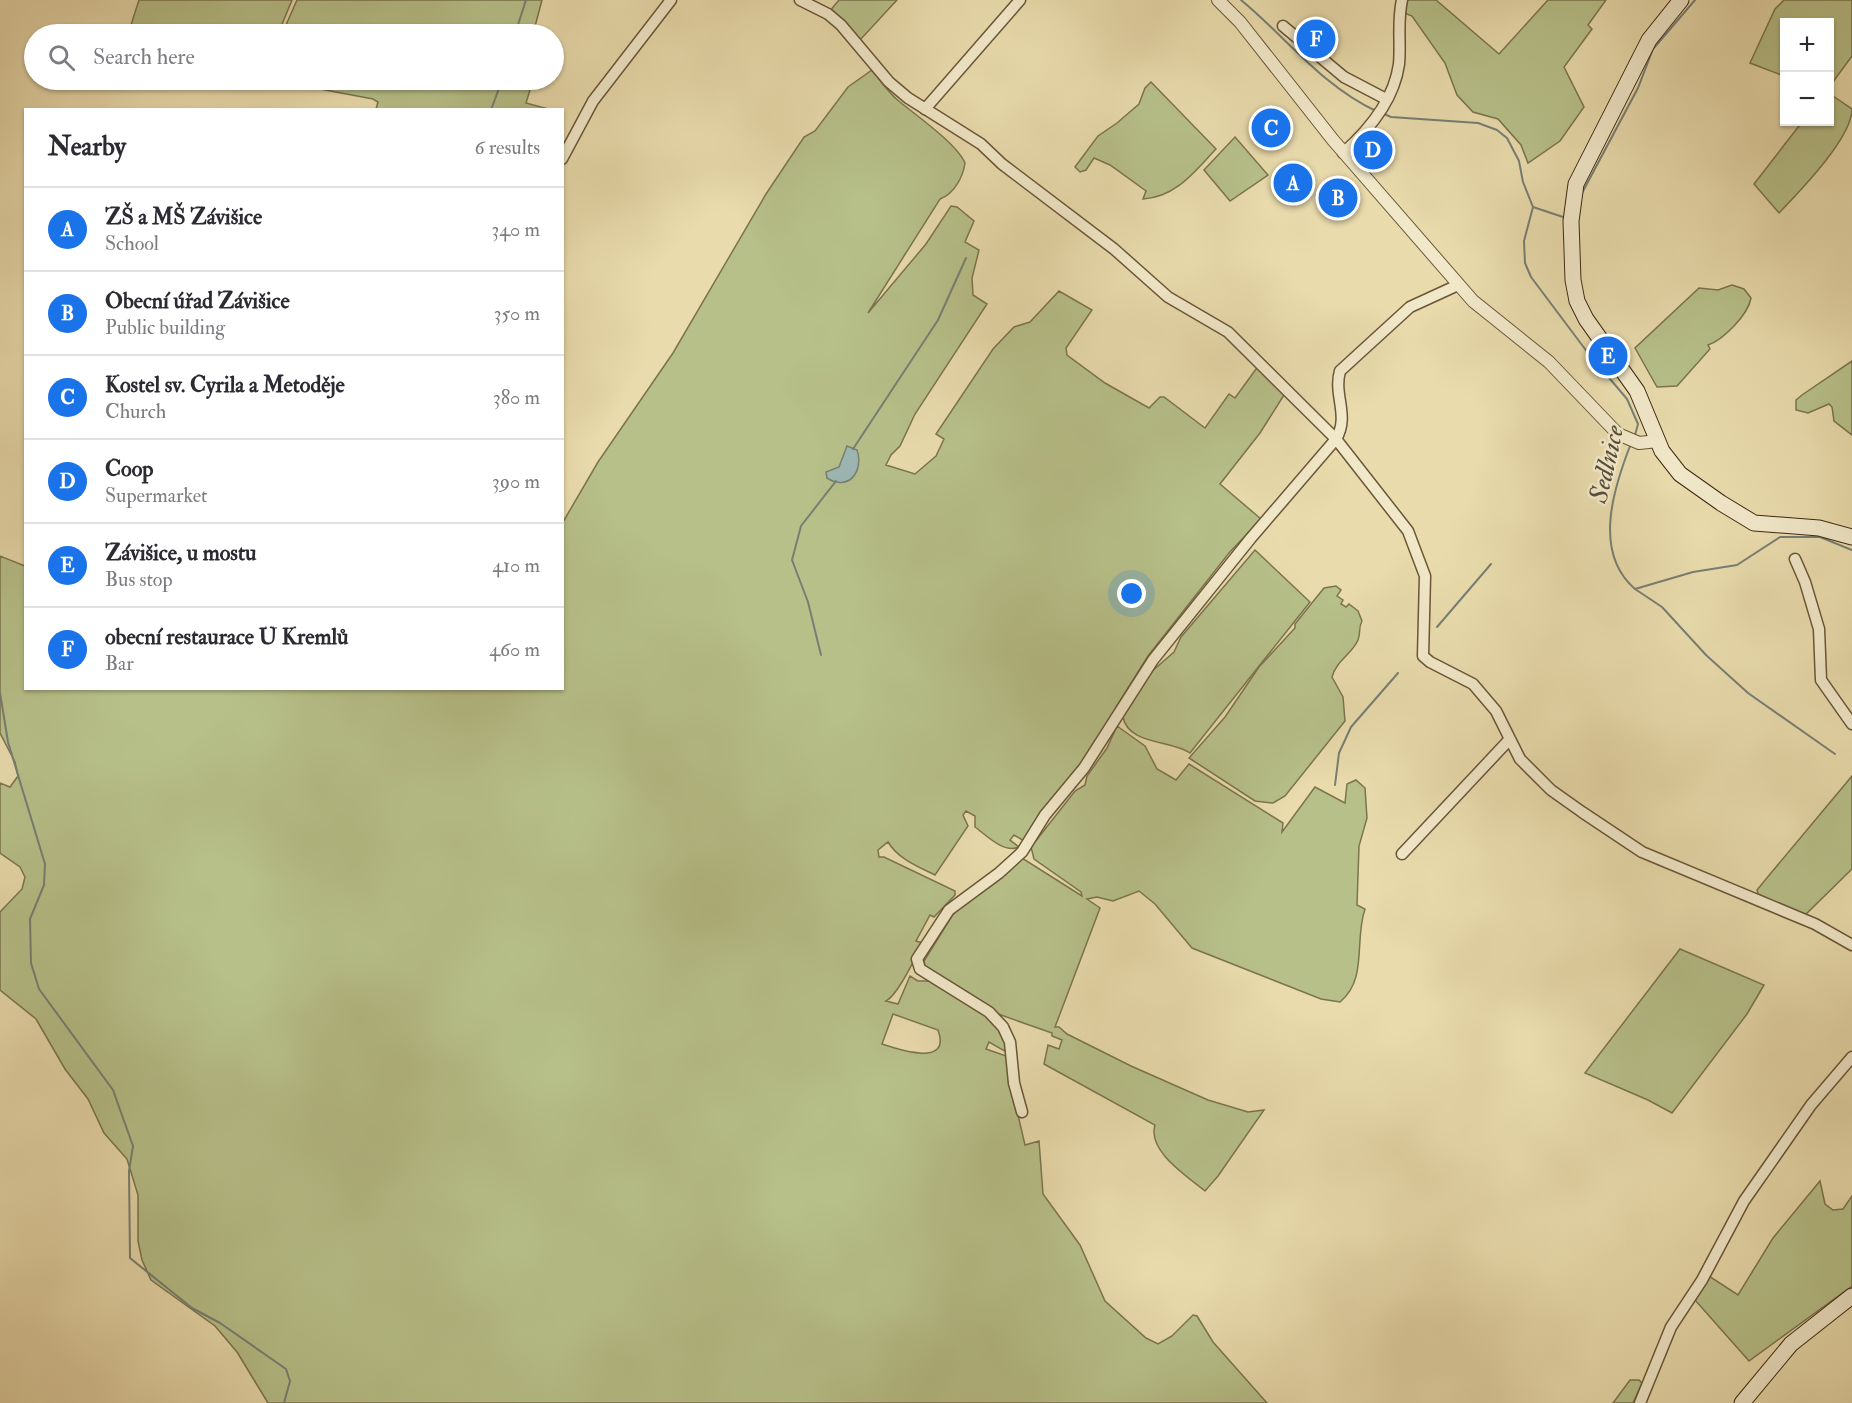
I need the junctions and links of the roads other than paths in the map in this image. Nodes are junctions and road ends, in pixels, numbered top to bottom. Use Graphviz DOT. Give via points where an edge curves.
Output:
graph roads {
  1 [pos="671,0"];
  2 [pos="800,0"];
  3 [pos="1020,0"];
  4 [pos="1218,0"];
  5 [pos="1402,0"];
  6 [pos="1681,0"];
  7 [pos="1283,26"];
  8 [pos="1385,102"];
  9 [pos="925,108"];
  10 [pos="1343,153"];
  11 [pos="564,155"];
  12 [pos="1458,285"];
  13 [pos="1336,439"];
  14 [pos="1651,442"];
  15 [pos="1852,537"];
  16 [pos="1795,559"];
  17 [pos="1852,724"];
  18 [pos="1509,740"];
  19 [pos="1402,854"];
  20 [pos="1852,945"];
  21 [pos="1852,1057"];
  22 [pos="1022,1112"];
  23 [pos="1852,1296"];
  24 [pos="1640,1403"];
  25 [pos="1742,1403"];
  1 -- 11 [label="street" via="593,101"];
  2 -- 9 [label="street" via="835,19 889,82"];
  3 -- 9 [label="street"];
  4 -- 10 [label="street" via="1240,22"];
  5 -- 8 [label="street" via="1399,63"];
  6 -- 14 [label="main road" via="1649,40 1590,152 1576,184 1571,218 1577,300 1586,320 1637,391"];
  7 -- 8 [label="street" via="1344,77"];
  8 -- 10 [label="street" via="1375,122"];
  9 -- 13 [label="street" via="981,144 1168,297 1228,332"];
  10 -- 12 [label="street"];
  12 -- 13 [label="street" via="1410,307 1340,371 1338,395 1344,421"];
  12 -- 14 [label="street" via="1494,320 1549,362 1604,421 1625,438"];
  13 -- 18 [label="street" via="1408,531 1425,576 1423,656 1473,684 1496,711"];
  13 -- 22 [label="street" via="1153,660 1084,768 1045,814 1022,852 949,910 917,959 920,969 989,1012 1003,1027 1010,1042"];
  14 -- 15 [label="main road" via="1680,474 1743,518 1765,525 1819,528"];
  16 -- 17 [label="street" via="1819,629 1821,680"];
  18 -- 19 [label="street"];
  18 -- 20 [label="street" via="1520,759 1551,790 1642,852 1815,924"];
  21 -- 24 [label="street" via="1811,1105 1744,1201 1702,1280 1671,1327"];
  23 -- 25 [label="main road" via="1791,1344"];
}
